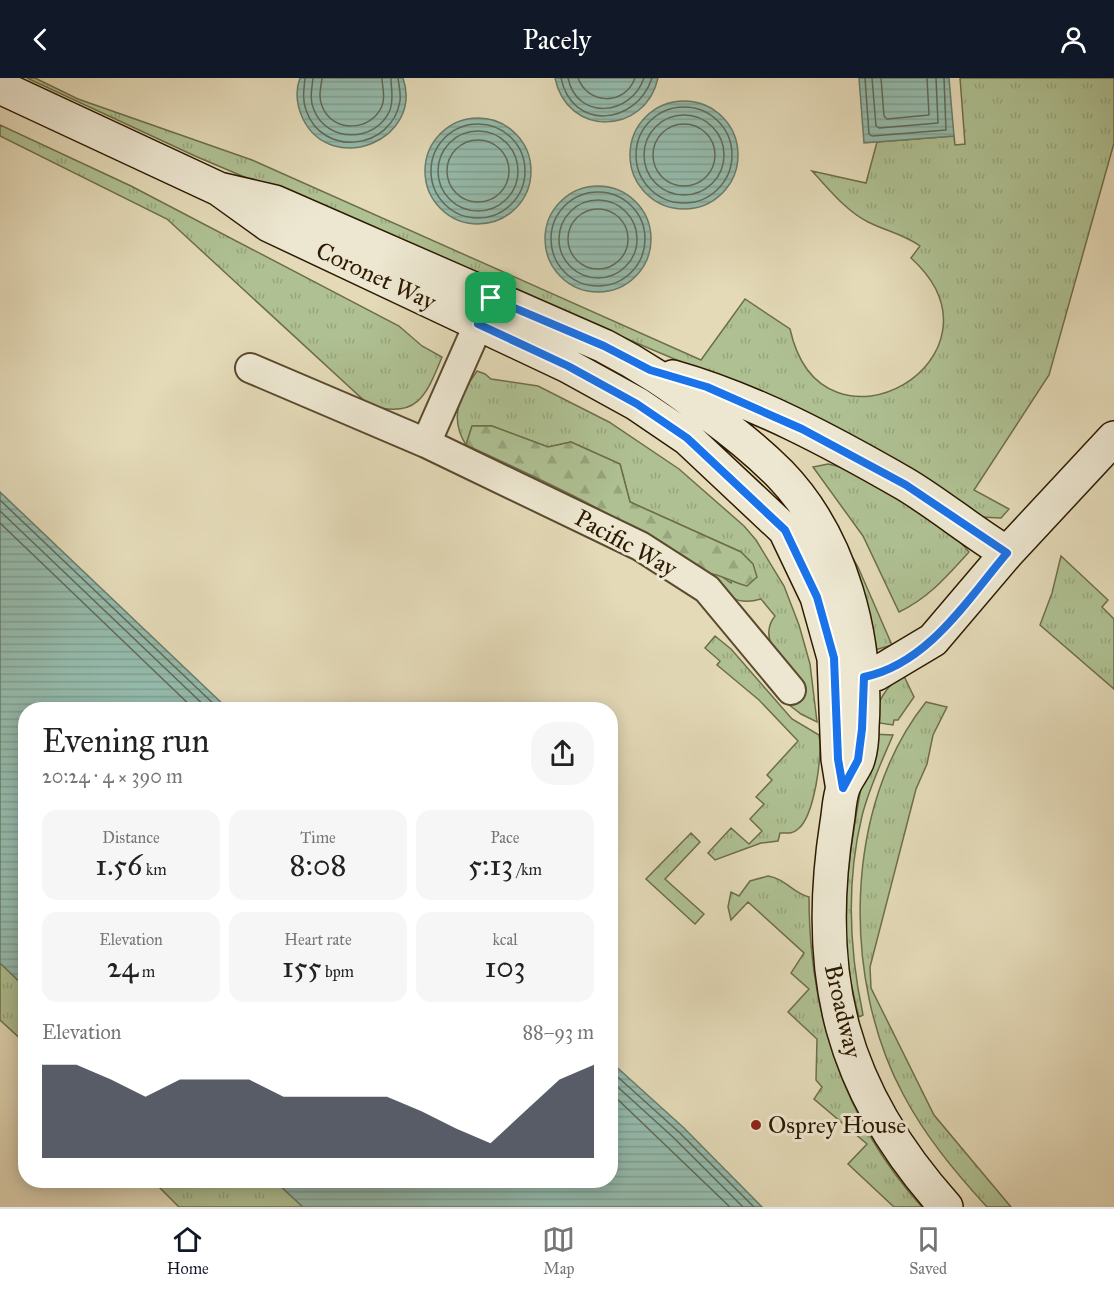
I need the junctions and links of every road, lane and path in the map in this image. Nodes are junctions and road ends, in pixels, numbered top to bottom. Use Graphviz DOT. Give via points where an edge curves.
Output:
graph roads {
  1 [pos="0,87"];
  2 [pos="484,311"];
  3 [pos="250,368"];
  4 [pos="650,370"];
  5 [pos="1114,438"];
  6 [pos="426,443"];
  7 [pos="831,446"];
  8 [pos="780,474"];
  9 [pos="785,530"];
  10 [pos="1007,553"];
  11 [pos="850,679"];
  12 [pos="790,690"];
  13 [pos="843,788"];
  14 [pos="946,1207"];
  1 -- 2 [label="street, Coronet Way" via="219,189 269,225"];
  2 -- 4 [label="street, Coronet Way" via="604,346"];
  2 -- 6 [label="street"];
  2 -- 9 [label="street, Coronet Way" via="679,432"];
  3 -- 6 [label="street, Pacific Way"];
  4 -- 7 [label="street" via="707,387"];
  4 -- 8 [label="street, Coronet Way" via="744,441"];
  5 -- 10 [label="street"];
  6 -- 12 [label="street, Pacific Way" via="640,546 707,589"];
  7 -- 8 [label="street" via="795,458"];
  7 -- 10 [label="street" via="906,485"];
  8 -- 9 [label="street" via="777,495"];
  8 -- 11 [label="street, Coronet Way" via="817,523 844,585"];
  9 -- 11 [label="street, Coronet Way" via="817,597 834,658"];
  10 -- 11 [label="street" via="933,640 887,669"];
  11 -- 13 [label="street, Coronet Way" via="862,729 858,760"];
  13 -- 14 [label="street, Broadway" via="827,922 834,991 843,1028 856,1070 879,1118 918,1175"];
}
